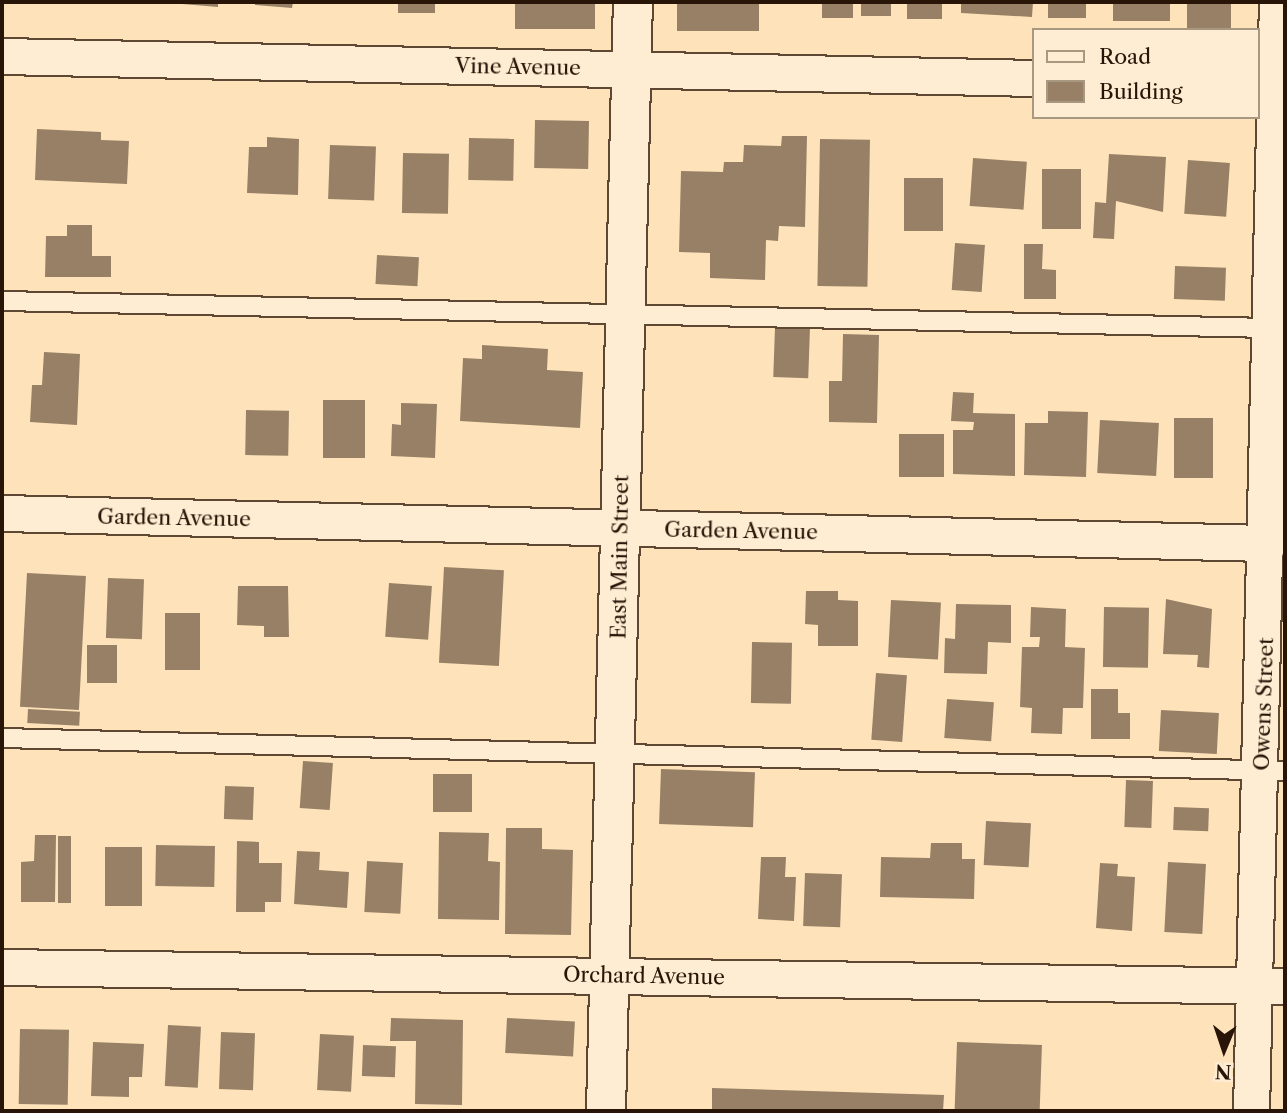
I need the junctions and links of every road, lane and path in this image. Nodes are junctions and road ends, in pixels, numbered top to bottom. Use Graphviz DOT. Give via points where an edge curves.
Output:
graph roads {
  1 [pos="633,2"];
  2 [pos="1277,2"];
  3 [pos="2,56"];
  4 [pos="632,69"];
  5 [pos="1032,78"];
  6 [pos="1272,83"];
  7 [pos="2,301"];
  8 [pos="626,314"];
  9 [pos="1272,328"];
  10 [pos="2,513"];
  11 [pos="622,528"];
  12 [pos="1269,543"];
  13 [pos="2,738"];
  14 [pos="615,754"];
  15 [pos="1273,771"];
  16 [pos="2,967"];
  17 [pos="610,975"];
  18 [pos="1270,985"];
  19 [pos="606,1111"];
  20 [pos="1251,1111"];
  1 -- 4 [label="street, East Main Street"];
  2 -- 6 [label="street, Owens Street"];
  3 -- 4 [label="street, Vine Avenue"];
  4 -- 5 [label="street, Vine Avenue"];
  4 -- 8 [label="street, East Main Street"];
  6 -- 9 [label="street, Owens Street"];
  7 -- 8 [label="lane"];
  8 -- 9 [label="lane"];
  8 -- 11 [label="street, East Main Street"];
  9 -- 12 [label="street, Owens Street"];
  10 -- 11 [label="street, Garden Avenue"];
  11 -- 12 [label="street, Garden Avenue"];
  11 -- 14 [label="street, East Main Street"];
  12 -- 15 [label="street, Owens Street"];
  13 -- 14 [label="lane"];
  14 -- 15 [label="lane"];
  14 -- 17 [label="street, East Main Street"];
  15 -- 18 [label="street, Owens Street"];
  16 -- 17 [label="street, Orchard Avenue"];
  17 -- 18 [label="street, Orchard Avenue"];
  17 -- 19 [label="street, East Main Street"];
  18 -- 20 [label="street, Owens Street"];
}
